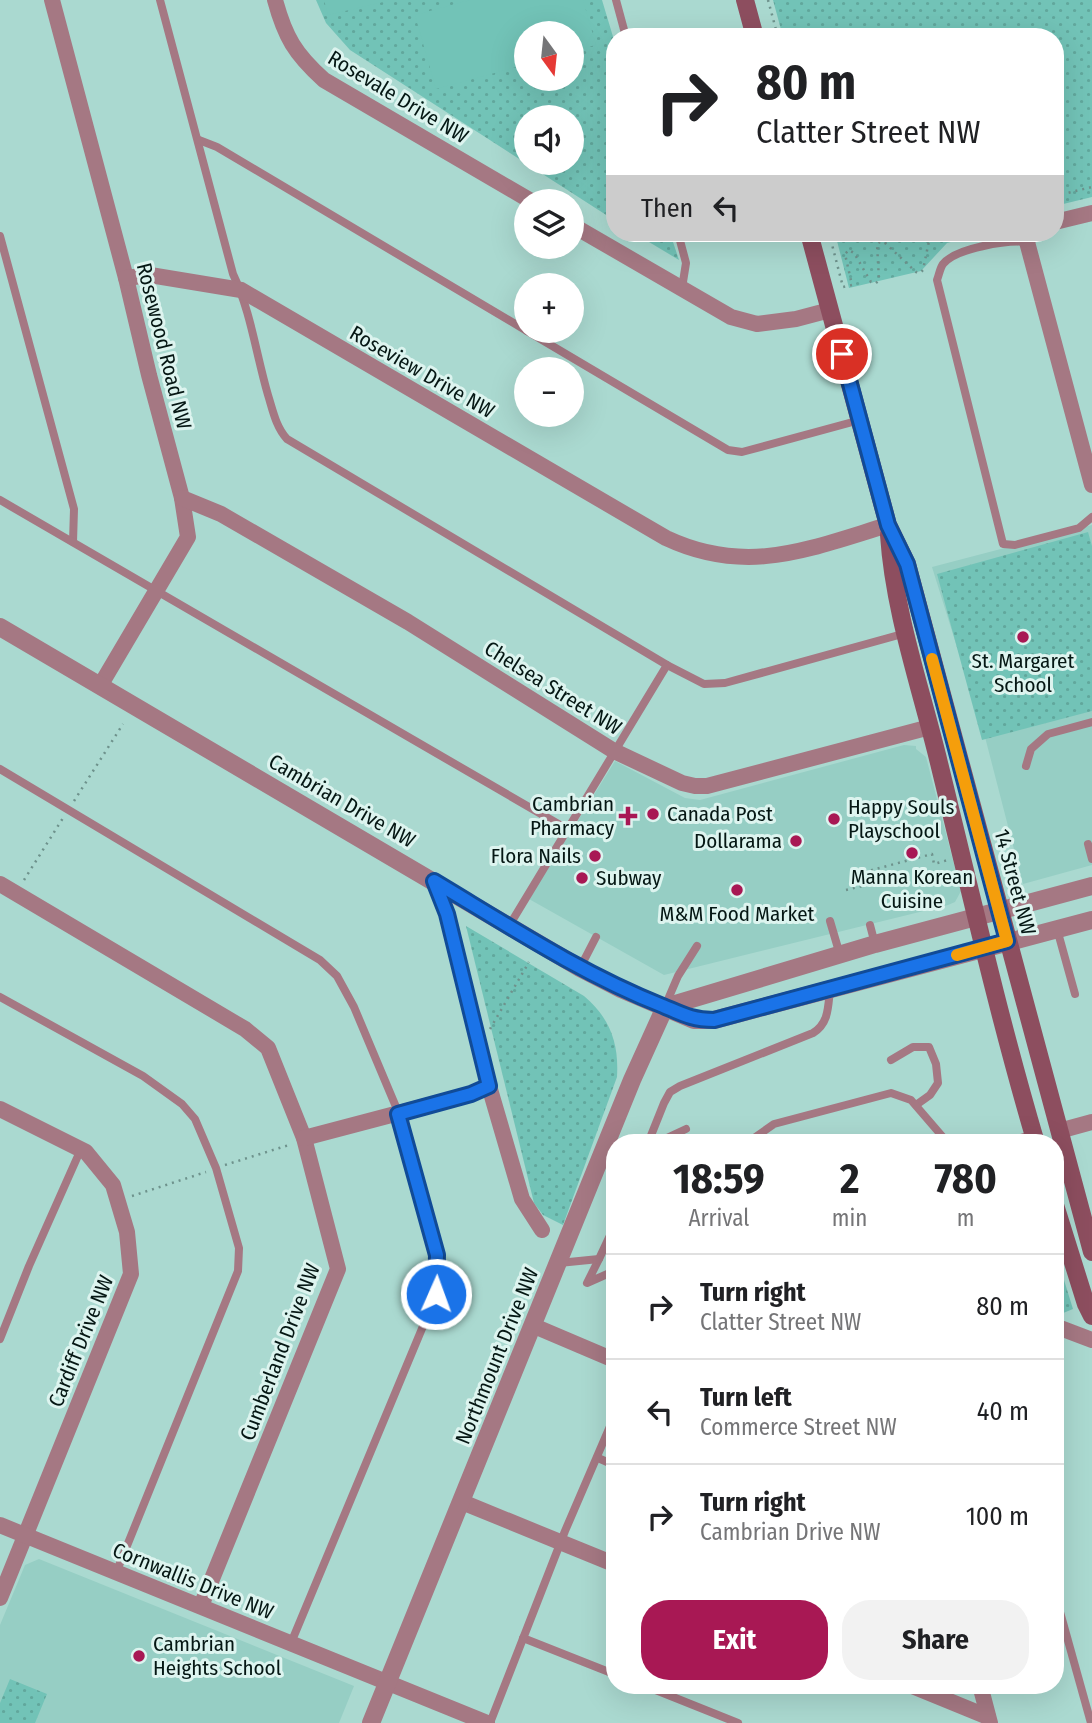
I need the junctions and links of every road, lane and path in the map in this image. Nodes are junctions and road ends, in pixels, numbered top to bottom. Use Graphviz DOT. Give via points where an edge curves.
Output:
graph roads {
  1 [pos="52,0"];
  2 [pos="160,0"];
  3 [pos="275,0"];
  4 [pos="616,0"];
  5 [pos="745,0"];
  6 [pos="768,0"];
  7 [pos="624,28"];
  8 [pos="753,28"];
  9 [pos="776,28"];
  10 [pos="199,140"];
  11 [pos="1092,187"];
  12 [pos="514,191"];
  13 [pos="1064,194"];
  14 [pos="1092,213"];
  15 [pos="1064,220"];
  16 [pos="584,232"];
  17 [pos="0,236"];
  18 [pos="680,242"];
  19 [pos="811,242"];
  20 [pos="831,242"];
  21 [pos="880,242"];
  22 [pos="884,242"];
  23 [pos="929,242"];
  24 [pos="1004,242"];
  25 [pos="1030,242"];
  26 [pos="126,278"];
  27 [pos="241,290"];
  28 [pos="682,290"];
  29 [pos="830,310"];
  30 [pos="514,323"];
  31 [pos="547,343"];
  32 [pos="860,420"];
  33 [pos="1092,485"];
  34 [pos="182,498"];
  35 [pos="0,500"];
  36 [pos="1092,517"];
  37 [pos="888,525"];
  38 [pos="73,542"];
  39 [pos="157,591"];
  40 [pos="0,627"];
  41 [pos="906,633"];
  42 [pos="667,665"];
  43 [pos="100,686"];
  44 [pos="1092,722"];
  45 [pos="123,724"];
  46 [pos="930,727"];
  47 [pos="614,751"];
  48 [pos="1026,766"];
  49 [pos="0,769"];
  50 [pos="75,801"];
  51 [pos="63,820"];
  52 [pos="567,829"];
  53 [pos="1088,845"];
  54 [pos="1092,859"];
  55 [pos="959,866"];
  56 [pos="29,872"];
  57 [pos="434,881"];
  58 [pos="0,884"];
  59 [pos="1092,886"];
  60 [pos="846,890"];
  61 [pos="999,911"];
  62 [pos="976,917"];
  63 [pos="1092,920"];
  64 [pos="830,921"];
  65 [pos="870,925"];
  66 [pos="509,926"];
  67 [pos="1057,929"];
  68 [pos="596,937"];
  69 [pos="1007,941"];
  70 [pos="875,944"];
  71 [pos="697,946"];
  72 [pos="984,947"];
  73 [pos="840,955"];
  74 [pos="529,962"];
  75 [pos="580,968"];
  76 [pos="830,989"];
  77 [pos="1075,994"];
  78 [pos="0,997"];
  79 [pos="665,1007"];
  80 [pos="479,1047"];
  81 [pos="891,1059"];
  82 [pos="489,1086"];
  83 [pos="916,1105"];
  84 [pos="0,1109"];
  85 [pos="398,1114"];
  86 [pos="1092,1122"];
  87 [pos="686,1129"];
  88 [pos="1059,1131"];
  89 [pos="610,1134"];
  90 [pos="652,1134"];
  91 [pos="675,1134"];
  92 [pos="760,1134"];
  93 [pos="940,1134"];
  94 [pos="1028,1134"];
  95 [pos="1060,1134"];
  96 [pos="300,1140"];
  97 [pos="606,1145"];
  98 [pos="82,1149"];
  99 [pos="1064,1149"];
  100 [pos="221,1166"];
  101 [pos="209,1171"];
  102 [pos="137,1195"];
  103 [pos="542,1230"];
  104 [pos="1064,1234"];
  105 [pos="606,1244"];
  106 [pos="1092,1252"];
  107 [pos="599,1259"];
  108 [pos="559,1263"];
  109 [pos="606,1275"];
  110 [pos="1092,1316"];
  111 [pos="534,1326"];
  112 [pos="1064,1329"];
  113 [pos="0,1339"];
  114 [pos="1092,1340"];
  115 [pos="606,1357"];
  116 [pos="606,1438"];
  117 [pos="598,1458"];
  118 [pos="606,1462"];
  119 [pos="462,1502"];
  120 [pos="0,1525"];
  121 [pos="26,1536"];
  122 [pos="560,1542"];
  123 [pos="606,1561"];
  124 [pos="116,1573"];
  125 [pos="0,1598"];
  126 [pos="201,1606"];
  127 [pos="1064,1626"];
  128 [pos="523,1637"];
  129 [pos="291,1643"];
  130 [pos="606,1671"];
  131 [pos="388,1682"];
  132 [pos="666,1694"];
  133 [pos="930,1694"];
  134 [pos="982,1694"];
  135 [pos="989,1720"];
  136 [pos="371,1723"];
  137 [pos="488,1723"];
  138 [pos="738,1723"];
  139 [pos="1091,1723"];
  1 -- 26 [label="street, Rosewood Road NW"];
  2 -- 10 [label="lane"];
  3 -- 12 [label="street, Rosevale Drive NW" via="292,48 324,80"];
  4 -- 7 [label="lane"];
  5 -- 8 [label="main road"];
  6 -- 9 [label="path"];
  10 -- 27 [label="lane"];
  10 -- 30 [label="lane"];
  11 -- 13 [label="path"];
  14 -- 15 [label="street"];
  16 -- 28 [label="street"];
  17 -- 38 [label="lane" via="74,509"];
  18 -- 28 [label="lane" via="686,263"];
  19 -- 29 [label="main road, 14 Street NW"];
  20 -- 21 [label="path" via="843,287 852,285 845,254 849,250 871,282 879,280"];
  22 -- 23 [label="path" via="920,273"];
  24 -- 36 [label="lane" via="952,257 937,280 1003,544 1079,528"];
  25 -- 33 [label="street"];
  26 -- 27 [label="street, Roseview Drive NW" via="150,275"];
  26 -- 34 [label="street, Rosewood Road NW"];
  27 -- 37 [label="street, Roseview Drive NW" via="691,550 720,557 765,558"];
  27 -- 42 [label="lane" via="275,419 287,439"];
  28 -- 29 [label="street" via="732,317 757,324"];
  29 -- 32 [label="main road, 14 Street NW"];
  31 -- 32 [label="lane" via="728,450 742,452"];
  32 -- 37 [label="main road, 14 Street NW"];
  34 -- 39 [label="street, Rosewood Road NW" via="188,537"];
  34 -- 47 [label="street, Chelsea Street NW" via="221,514 408,622"];
  35 -- 38 [label="lane"];
  37 -- 41 [label="main road, 14 Street NW" via="892,572"];
  37 -- 61 [label="main road, 14 Street NW" via="907,564"];
  38 -- 39 [label="lane"];
  39 -- 43 [label="street, Rosewood Road NW"];
  39 -- 52 [label="lane"];
  40 -- 43 [label="street, Cambrian Drive NW"];
  41 -- 42 [label="lane" via="725,683 704,684"];
  41 -- 46 [label="main road, 14 Street NW"];
  42 -- 47 [label="lane"];
  43 -- 57 [label="street, Cambrian Drive NW"];
  44 -- 48 [label="lane" via="1048,734 1031,749"];
  45 -- 50 [label="path"];
  46 -- 47 [label="street, Chelsea Street NW" via="707,786 682,783"];
  46 -- 55 [label="main road, 14 Street NW"];
  47 -- 52 [label="lane"];
  49 -- 85 [label="lane" via="320,960 337,976 354,1007"];
  51 -- 56 [label="path"];
  52 -- 66 [label="lane"];
  53 -- 54 [label="lane"];
  55 -- 60 [label="path" via="934,864 932,854 872,870 875,883"];
  55 -- 62 [label="main road, 14 Street NW"];
  57 -- 66 [label="street, Cambrian Drive NW"];
  57 -- 80 [label="street" via="447,914"];
  58 -- 96 [label="street, Cumberland Drive NW" via="245,1029 268,1048"];
  59 -- 61 [label="street"];
  61 -- 62 [label="street"];
  61 -- 69 [label="main road, 14 Street NW"];
  62 -- 70 [label="street"];
  62 -- 72 [label="main road, 14 Street NW"];
  63 -- 67 [label="street"];
  64 -- 73 [label="lane"];
  65 -- 70 [label="lane"];
  66 -- 75 [label="street, Cambrian Drive NW"];
  67 -- 69 [label="street"];
  67 -- 77 [label="lane"];
  68 -- 75 [label="lane"];
  69 -- 72 [label="street"];
  69 -- 88 [label="main road, 14 Street NW"];
  70 -- 73 [label="street"];
  71 -- 79 [label="lane"];
  72 -- 76 [label="street"];
  72 -- 94 [label="main road, 14 Street NW"];
  73 -- 79 [label="street"];
  74 -- 80 [label="path"];
  75 -- 79 [label="street, Cambrian Drive NW"];
  76 -- 79 [label="street" via="714,1020 694,1020"];
  76 -- 90 [label="lane" via="820,1028 670,1092"];
  78 -- 124 [label="lane" via="143,1076 182,1104 209,1149 239,1248 238,1270"];
  79 -- 89 [label="street, Northmount Drive NW"];
  80 -- 82 [label="street"];
  81 -- 83 [label="lane" via="913,1047 929,1047 939,1083"];
  82 -- 85 [label="street"];
  82 -- 103 [label="street" via="522,1199"];
  83 -- 92 [label="lane" via="891,1093 774,1124"];
  83 -- 93 [label="lane"];
  84 -- 98 [label="street, Cardiff Drive NW"];
  85 -- 96 [label="street"];
  85 -- 129 [label="lane" via="437,1255 436,1294"];
  86 -- 88 [label="street"];
  87 -- 91 [label="lane"];
  88 -- 95 [label="main road, 14 Street NW"];
  96 -- 100 [label="path"];
  96 -- 126 [label="street, Cumberland Drive NW" via="338,1269"];
  97 -- 108 [label="street, Northmount Drive NW"];
  98 -- 113 [label="lane"];
  98 -- 121 [label="street, Cardiff Drive NW" via="113,1185 127,1232 131,1274"];
  99 -- 106 [label="main road, 14 Street NW"];
  101 -- 102 [label="path"];
  104 -- 110 [label="main road"];
  105 -- 107 [label="lane"];
  107 -- 108 [label="lane"];
  107 -- 109 [label="lane" via="587,1283"];
  108 -- 111 [label="street, Northmount Drive NW"];
  111 -- 115 [label="street"];
  111 -- 119 [label="street, Northmount Drive NW"];
  112 -- 114 [label="street"];
  116 -- 117 [label="lane"];
  117 -- 118 [label="lane"];
  117 -- 122 [label="lane"];
  119 -- 122 [label="street"];
  119 -- 131 [label="street, Northmount Drive NW"];
  120 -- 121 [label="street, Cornwallis Drive NW"];
  121 -- 124 [label="street, Cornwallis Drive NW"];
  121 -- 125 [label="street, Cardiff Drive NW"];
  122 -- 123 [label="street"];
  122 -- 128 [label="lane"];
  124 -- 126 [label="street, Cornwallis Drive NW"];
  126 -- 129 [label="street, Cornwallis Drive NW"];
  127 -- 139 [label="lane"];
  128 -- 130 [label="lane"];
  128 -- 137 [label="lane"];
  129 -- 131 [label="street, Cornwallis Drive NW"];
  131 -- 136 [label="street, Northmount Drive NW"];
  131 -- 137 [label="street, Cornwallis Drive NW"];
  132 -- 138 [label="lane"];
  133 -- 135 [label="street"];
  134 -- 135 [label="street"];
}
